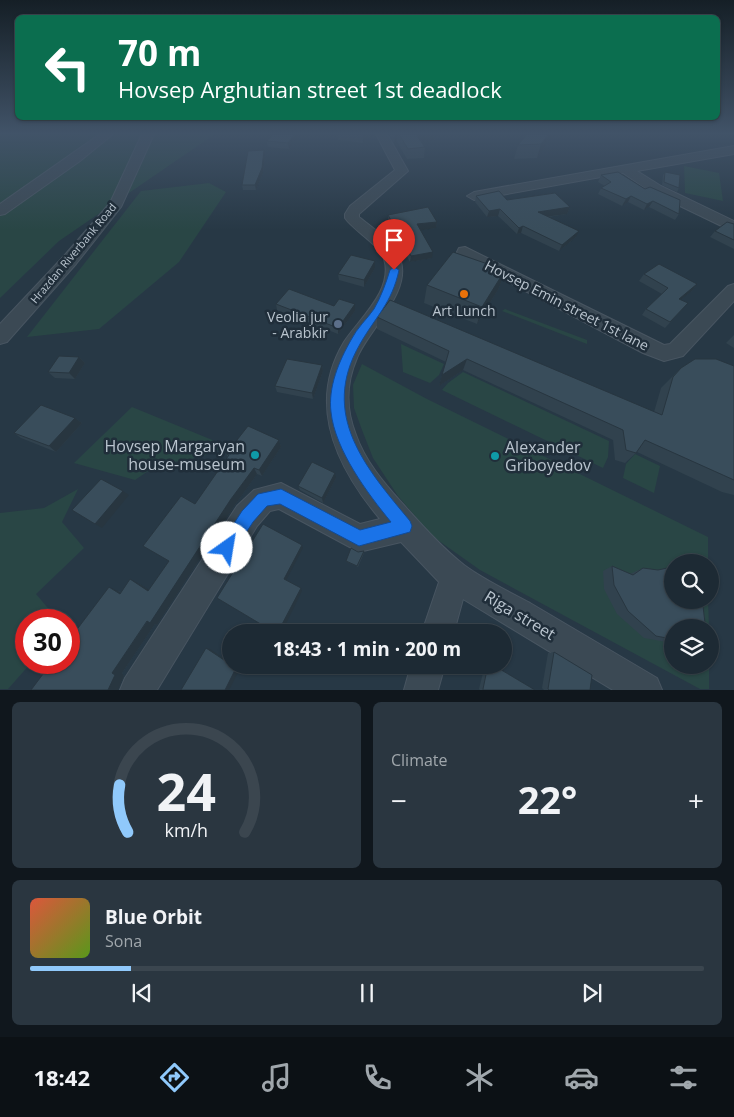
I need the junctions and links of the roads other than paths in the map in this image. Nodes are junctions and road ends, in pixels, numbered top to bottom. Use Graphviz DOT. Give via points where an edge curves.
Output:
graph roads {
  1 [pos="64,166"];
  2 [pos="133,166"];
  3 [pos="401,166"];
  4 [pos="641,166"];
  5 [pos="625,169"];
  6 [pos="474,196"];
  7 [pos="0,210"];
  8 [pos="734,227"];
  9 [pos="465,252"];
  10 [pos="734,290"];
  11 [pos="0,337"];
  12 [pos="405,526"];
  13 [pos="455,577"];
  14 [pos="440,624"];
  15 [pos="425,674"];
  16 [pos="137,690"];
  17 [pos="421,690"];
  18 [pos="645,690"];
  1 -- 7 [label="street"];
  2 -- 11 [label="street, Hrazdan Riverbank Road" via="116,204"];
  3 -- 12 [label="street, Riga street" via="402,171 352,214 352,218 392,257 394,270 378,310 346,358 337,412 356,460 377,493"];
  4 -- 5 [label="street"];
  5 -- 6 [label="street"];
  5 -- 8 [label="street" via="656,189"];
  9 -- 10 [label="street, Hovsep Emin street 1st lane" via="664,353 676,350"];
  12 -- 13 [label="street, Riga street"];
  12 -- 16 [label="street" via="359,538 281,496 263,499 248,516"];
  13 -- 14 [label="street"];
  13 -- 18 [label="street, Riga street"];
  15 -- 17 [label="street"];
}
